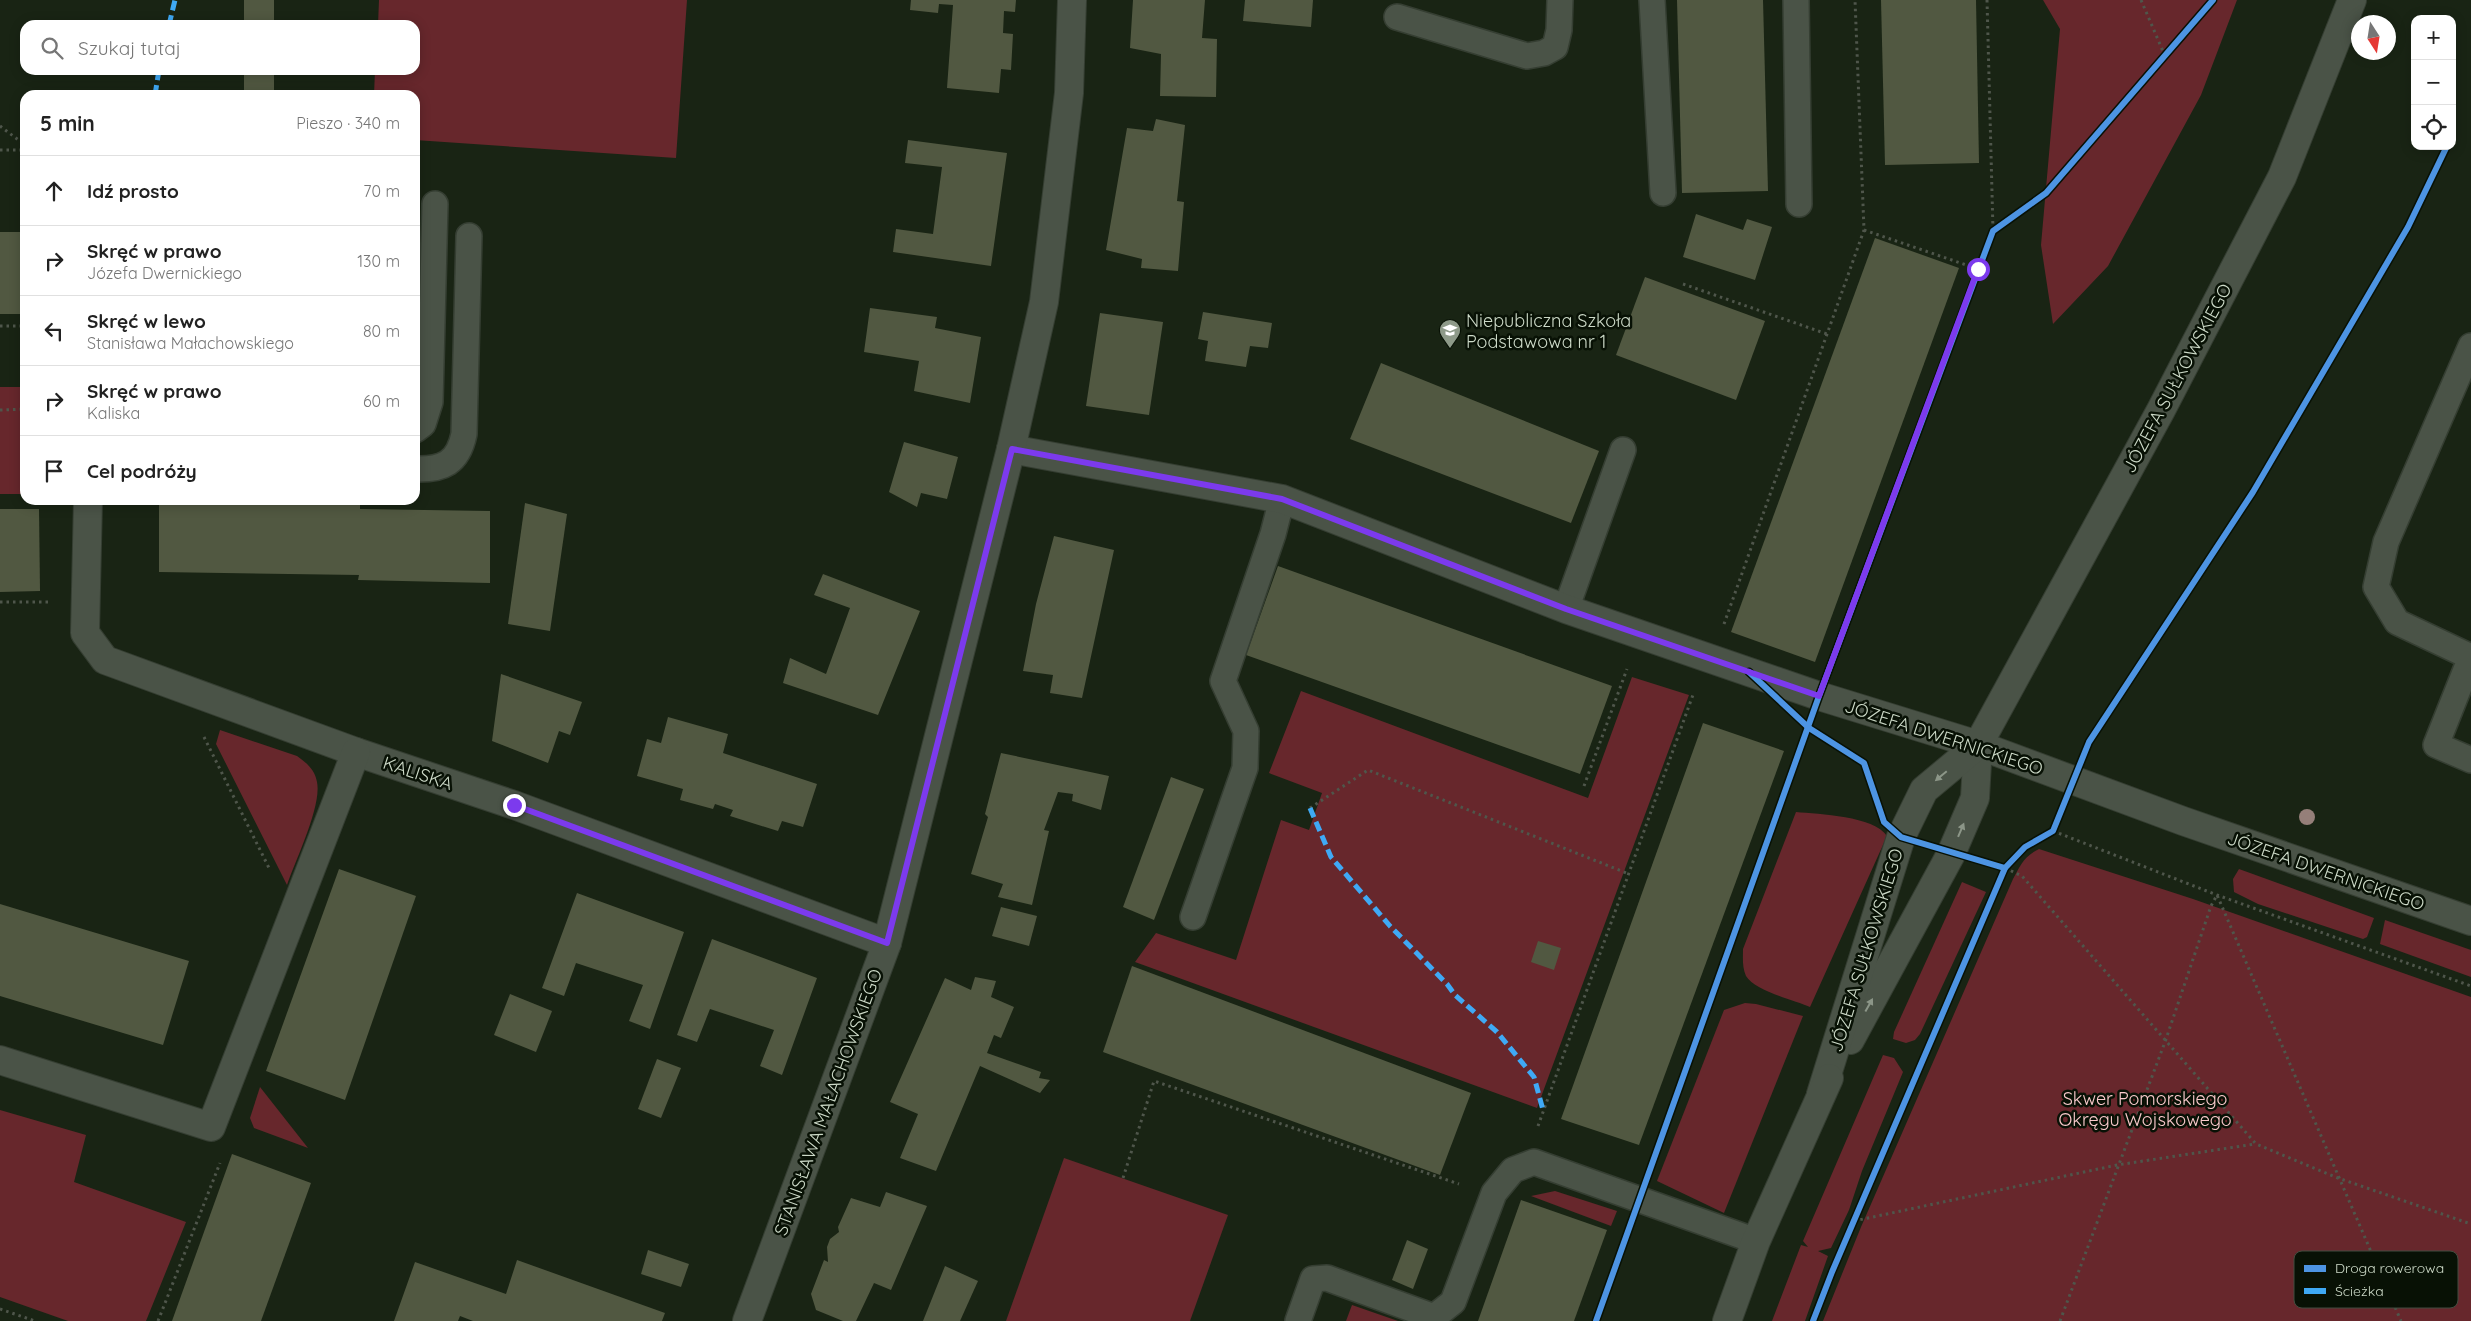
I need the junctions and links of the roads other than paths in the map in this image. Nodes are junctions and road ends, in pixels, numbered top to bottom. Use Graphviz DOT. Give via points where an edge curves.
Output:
graph roads {
  1 [pos="1072,0"];
  2 [pos="1560,0"];
  3 [pos="1652,0"];
  4 [pos="1796,0"];
  5 [pos="2352,0"];
  6 [pos="1397,16"];
  7 [pos="1663,193"];
  8 [pos="435,204"];
  9 [pos="1799,204"];
  10 [pos="469,236"];
  11 [pos="2471,346"];
  12 [pos="420,426"];
  13 [pos="1012,449"];
  14 [pos="1623,450"];
  15 [pos="420,469"];
  16 [pos="1282,499"];
  17 [pos="88,505"];
  18 [pos="1566,609"];
  19 [pos="1978,745"];
  20 [pos="356,752"];
  21 [pos="2471,760"];
  22 [pos="1193,917"];
  23 [pos="2471,921"];
  24 [pos="887,943"];
  25 [pos="0,1060"];
  26 [pos="1821,1094"];
  27 [pos="1756,1241"];
  28 [pos="747,1321"];
  29 [pos="1298,1321"];
  30 [pos="1727,1321"];
  1 -- 13 [label="street, STANISŁAWA MAŁACHOWSKIEGO" via="1069,93 1044,302"];
  2 -- 6 [label="lane" via="1555,47 1527,56"];
  3 -- 7 [label="lane"];
  4 -- 9 [label="lane"];
  5 -- 19 [label="street, JÓZEFA SUŁKOWSKIEGO" via="2282,177 2161,410"];
  8 -- 12 [label="lane" via="430,402"];
  10 -- 15 [label="lane" via="462,446 448,463"];
  11 -- 21 [label="lane" via="2386,542 2376,587 2397,622 2471,657 2436,745"];
  13 -- 16 [label="street, JÓZEFA DWERNICKIEGO"];
  13 -- 24 [label="street, STANISŁAWA MAŁACHOWSKIEGO"];
  14 -- 18 [label="lane"];
  16 -- 18 [label="street, JÓZEFA DWERNICKIEGO"];
  16 -- 22 [label="lane" via="1222,682 1246,731 1245,768"];
  17 -- 20 [label="street, KALISKA" via="85,633 105,660"];
  18 -- 19 [label="street, JÓZEFA DWERNICKIEGO" via="1819,696"];
  19 -- 23 [label="street, JÓZEFA DWERNICKIEGO" via="2073,782"];
  26 -- 19 [label="street, JÓZEFA SUŁKOWSKIEGO, one-way" via="1951,854 1975,798"];
  19 -- 26 [label="street, JÓZEFA SUŁKOWSKIEGO, one-way" via="1924,790 1901,837"];
  20 -- 24 [label="street, KALISKA" via="514,805"];
  20 -- 25 [label="street" via="211,1127"];
  24 -- 28 [label="street, STANISŁAWA MAŁACHOWSKIEGO"];
  26 -- 27 [label="street, JÓZEFA SUŁKOWSKIEGO"];
  27 -- 29 [label="lane" via="1534,1162 1514,1170 1494,1194 1453,1302 1434,1317 1327,1278 1319,1278 1313,1279"];
  27 -- 30 [label="street, JÓZEFA SUŁKOWSKIEGO"];
}
